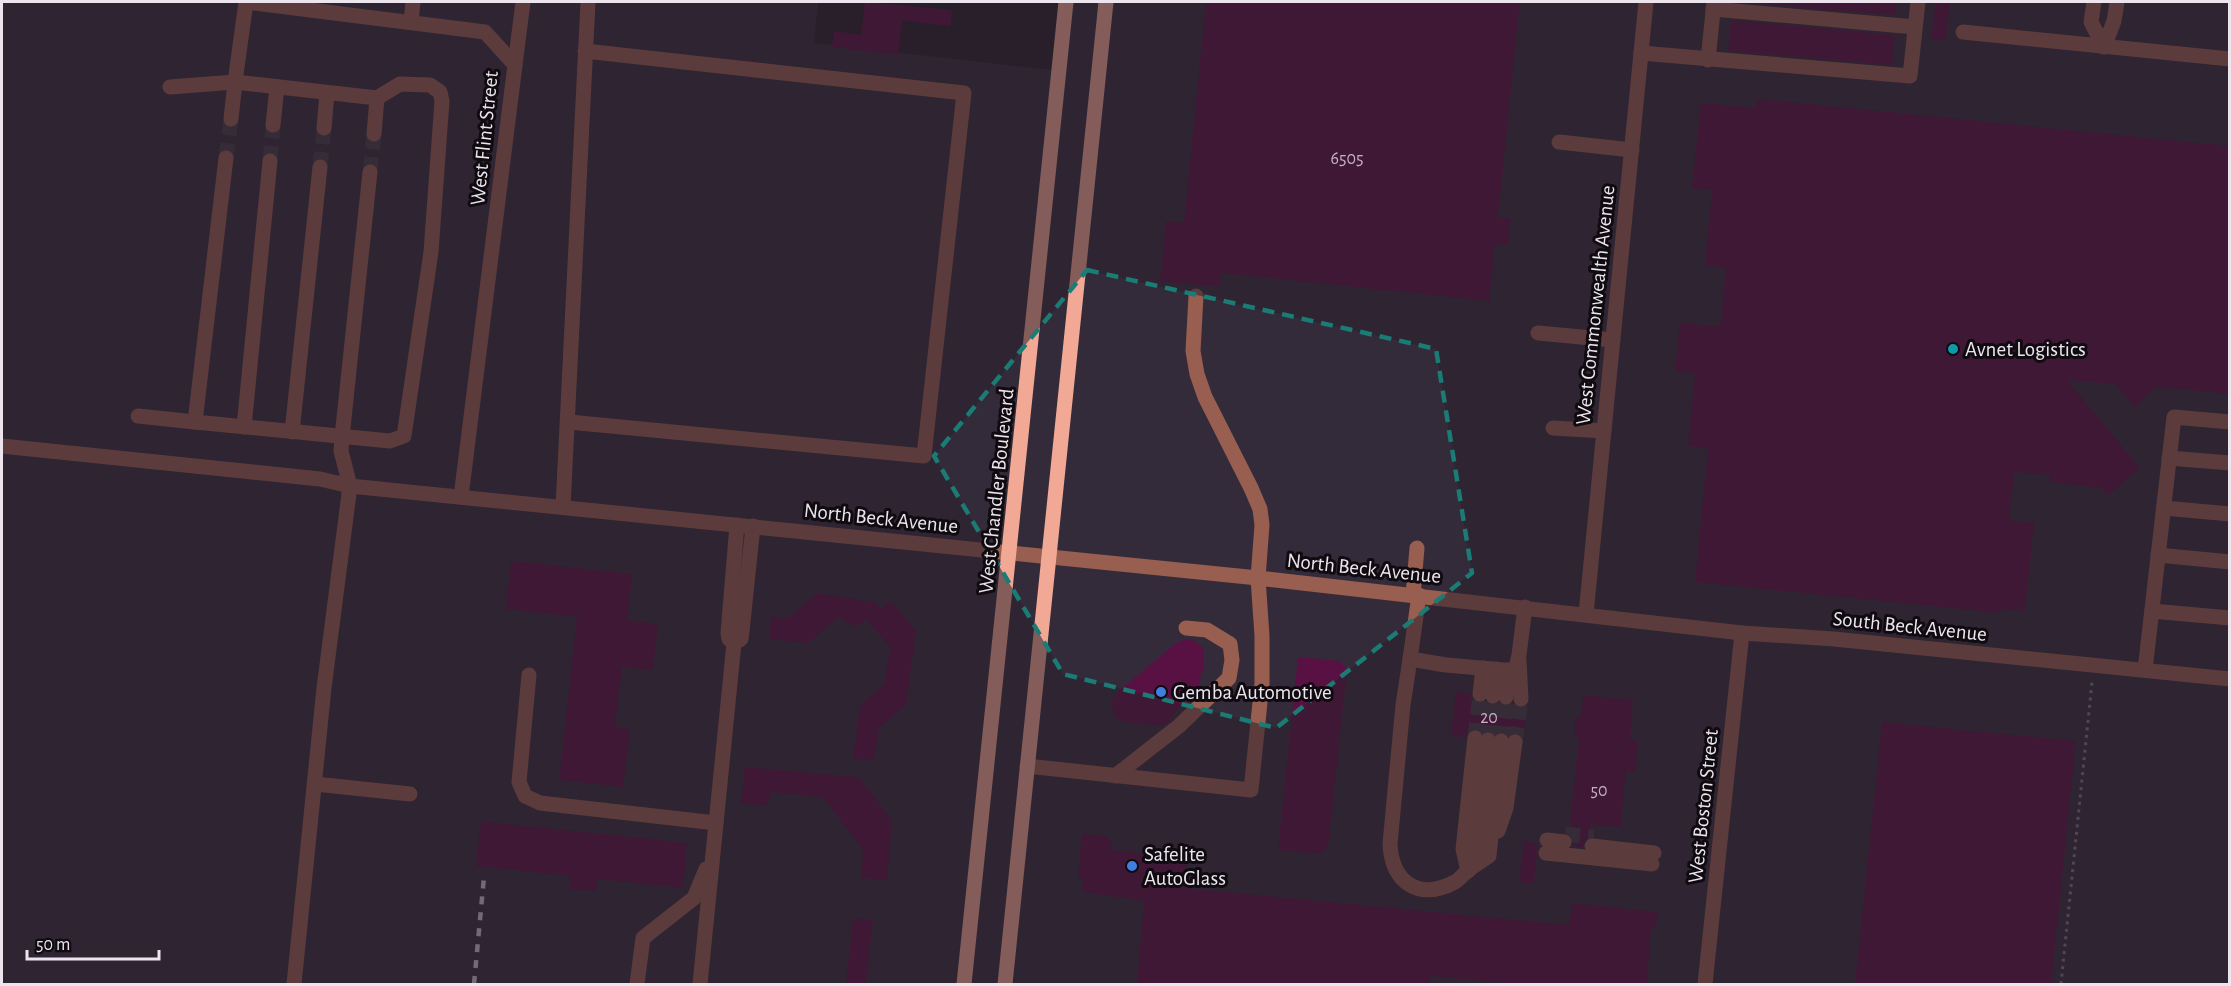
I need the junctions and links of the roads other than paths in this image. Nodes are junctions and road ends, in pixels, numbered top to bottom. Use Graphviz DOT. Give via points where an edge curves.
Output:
graph roads {
  1 [pos="246,2"];
  2 [pos="413,2"];
  3 [pos="523,2"];
  4 [pos="588,2"];
  5 [pos="1066,2"];
  6 [pos="1106,2"];
  7 [pos="1646,2"];
  8 [pos="1918,2"];
  9 [pos="2094,2"];
  10 [pos="2117,2"];
  11 [pos="273,3"];
  12 [pos="1714,5"];
  13 [pos="411,22"];
  14 [pos="1915,27"];
  15 [pos="1963,32"];
  16 [pos="2104,47"];
  17 [pos="585,51"];
  18 [pos="1641,53"];
  19 [pos="2229,59"];
  20 [pos="1708,60"];
  21 [pos="515,65"];
  22 [pos="236,82"];
  23 [pos="170,87"];
  24 [pos="277,87"];
  25 [pos="327,93"];
  26 [pos="377,98"];
  27 [pos="231,119"];
  28 [pos="273,125"];
  29 [pos="324,128"];
  30 [pos="374,134"];
  31 [pos="1559,142"];
  32 [pos="1632,150"];
  33 [pos="226,158"];
  34 [pos="270,161"];
  35 [pos="320,167"];
  36 [pos="370,172"];
  37 [pos="1196,296"];
  38 [pos="1538,333"];
  39 [pos="1613,340"];
  40 [pos="138,416"];
  41 [pos="195,422"];
  42 [pos="568,422"];
  43 [pos="2229,422"];
  44 [pos="244,428"];
  45 [pos="1553,428"];
  46 [pos="1604,431"];
  47 [pos="292,432"];
  48 [pos="342,437"];
  49 [pos="2,446"];
  50 [pos="2169,458"];
  51 [pos="2229,464"];
  52 [pos="350,486"];
  53 [pos="461,497"];
  54 [pos="563,507"];
  55 [pos="2163,508"];
  56 [pos="2229,514"];
  57 [pos="745,526"];
  58 [pos="1417,548"];
  59 [pos="1010,552"];
  60 [pos="2158,555"];
  61 [pos="1049,556"];
  62 [pos="2229,562"];
  63 [pos="1258,578"];
  64 [pos="1416,595"];
  65 [pos="1525,607"];
  66 [pos="2152,611"];
  67 [pos="1586,614"];
  68 [pos="2229,618"];
  69 [pos="1186,628"];
  70 [pos="1742,633"];
  71 [pos="1519,655"];
  72 [pos="1410,659"];
  73 [pos="1496,669"];
  74 [pos="2145,670"];
  75 [pos="529,675"];
  76 [pos="2229,679"];
  77 [pos="1500,696"];
  78 [pos="1027,766"];
  79 [pos="1115,776"];
  80 [pos="315,784"];
  81 [pos="410,794"];
  82 [pos="716,823"];
  83 [pos="1565,838"];
  84 [pos="1593,841"];
  85 [pos="713,852"];
  86 [pos="1468,871"];
  87 [pos="294,984"];
  88 [pos="637,984"];
  89 [pos="700,984"];
  90 [pos="964,984"];
  91 [pos="1005,984"];
  92 [pos="1705,984"];
  1 -- 11 [label="street, West Flint Street"];
  1 -- 22 [label="street"];
  2 -- 13 [label="street"];
  3 -- 21 [label="street"];
  4 -- 17 [label="street"];
  5 -- 59 [label="main road, West Chandler Boulevard"];
  6 -- 61 [label="main road"];
  7 -- 18 [label="street, West Commonwealth Avenue"];
  8 -- 14 [label="street"];
  9 -- 16 [label="street" via="2091,22"];
  10 -- 16 [label="street"];
  11 -- 13 [label="street, West Flint Street"];
  12 -- 14 [label="street"];
  12 -- 20 [label="street"];
  13 -- 21 [label="street, West Flint Street" via="485,32"];
  14 -- 20 [label="street" via="1910,76"];
  15 -- 16 [label="street"];
  16 -- 19 [label="street"];
  17 -- 42 [label="street"];
  17 -- 42 [label="street" via="964,93 924,456"];
  18 -- 20 [label="street"];
  18 -- 32 [label="street, West Commonwealth Avenue"];
  21 -- 53 [label="street, West Flint Street"];
  22 -- 23 [label="street"];
  22 -- 24 [label="street"];
  22 -- 27 [label="street"];
  24 -- 25 [label="street"];
  24 -- 28 [label="street"];
  25 -- 26 [label="street"];
  25 -- 29 [label="street"];
  26 -- 30 [label="street"];
  26 -- 48 [label="street" via="400,84 430,85 440,92 431,252 404,436 390,441"];
  31 -- 32 [label="street"];
  32 -- 39 [label="street, West Commonwealth Avenue"];
  33 -- 41 [label="street"];
  34 -- 44 [label="street"];
  35 -- 47 [label="street"];
  36 -- 48 [label="street"];
  37 -- 63 [label="street" via="1192,351 1197,374 1260,509"];
  38 -- 39 [label="street"];
  39 -- 46 [label="street, West Commonwealth Avenue"];
  40 -- 41 [label="street"];
  41 -- 44 [label="street"];
  42 -- 54 [label="street"];
  43 -- 50 [label="street" via="2174,417"];
  44 -- 47 [label="street"];
  45 -- 46 [label="street"];
  46 -- 67 [label="street, West Commonwealth Avenue"];
  47 -- 48 [label="street"];
  48 -- 52 [label="street"];
  49 -- 52 [label="street, North Beck Avenue" via="320,478"];
  50 -- 51 [label="street"];
  50 -- 55 [label="street"];
  52 -- 53 [label="street, North Beck Avenue"];
  52 -- 80 [label="street"];
  53 -- 54 [label="street, North Beck Avenue"];
  54 -- 57 [label="street, North Beck Avenue"];
  55 -- 56 [label="street"];
  55 -- 60 [label="street"];
  57 -- 59 [label="street, North Beck Avenue"];
  57 -- 82 [label="street" via="742,631 741,639 734,643"];
  58 -- 64 [label="street"];
  59 -- 61 [label="street, North Beck Avenue"];
  59 -- 90 [label="main road, West Chandler Boulevard"];
  60 -- 62 [label="street"];
  60 -- 66 [label="street"];
  61 -- 63 [label="street, North Beck Avenue"];
  61 -- 78 [label="main road"];
  63 -- 64 [label="street, North Beck Avenue"];
  63 -- 79 [label="street" via="1262,683 1251,790"];
  64 -- 65 [label="street, North Beck Avenue"];
  64 -- 72 [label="street"];
  65 -- 67 [label="street, North Beck Avenue"];
  65 -- 71 [label="street"];
  66 -- 68 [label="street"];
  66 -- 74 [label="street"];
  67 -- 70 [label="street, South Beck Avenue"];
  69 -- 79 [label="street" via="1207,630 1230,644 1228,678 1179,726"];
  70 -- 74 [label="street, South Beck Avenue"];
  70 -- 92 [label="street, West Boston Street"];
  71 -- 73 [label="street" via="1515,671"];
  71 -- 77 [label="street"];
  72 -- 73 [label="street"];
  72 -- 86 [label="street" via="1390,856 1398,875 1421,890 1435,890 1456,882"];
  73 -- 77 [label="street"];
  73 -- 77 [label="street"];
  74 -- 76 [label="street, South Beck Avenue"];
  75 -- 82 [label="street" via="519,782 525,796 540,803"];
  78 -- 79 [label="street"];
  78 -- 91 [label="main road"];
  80 -- 81 [label="street"];
  80 -- 87 [label="street"];
  82 -- 85 [label="street"];
  83 -- 84 [label="street" via="1547,841 1654,854"];
  85 -- 88 [label="street" via="694,898 644,938"];
  85 -- 89 [label="street"];
  86 -- 86 [label="street" via="1489,856 1495,740 1464,849"];
}
